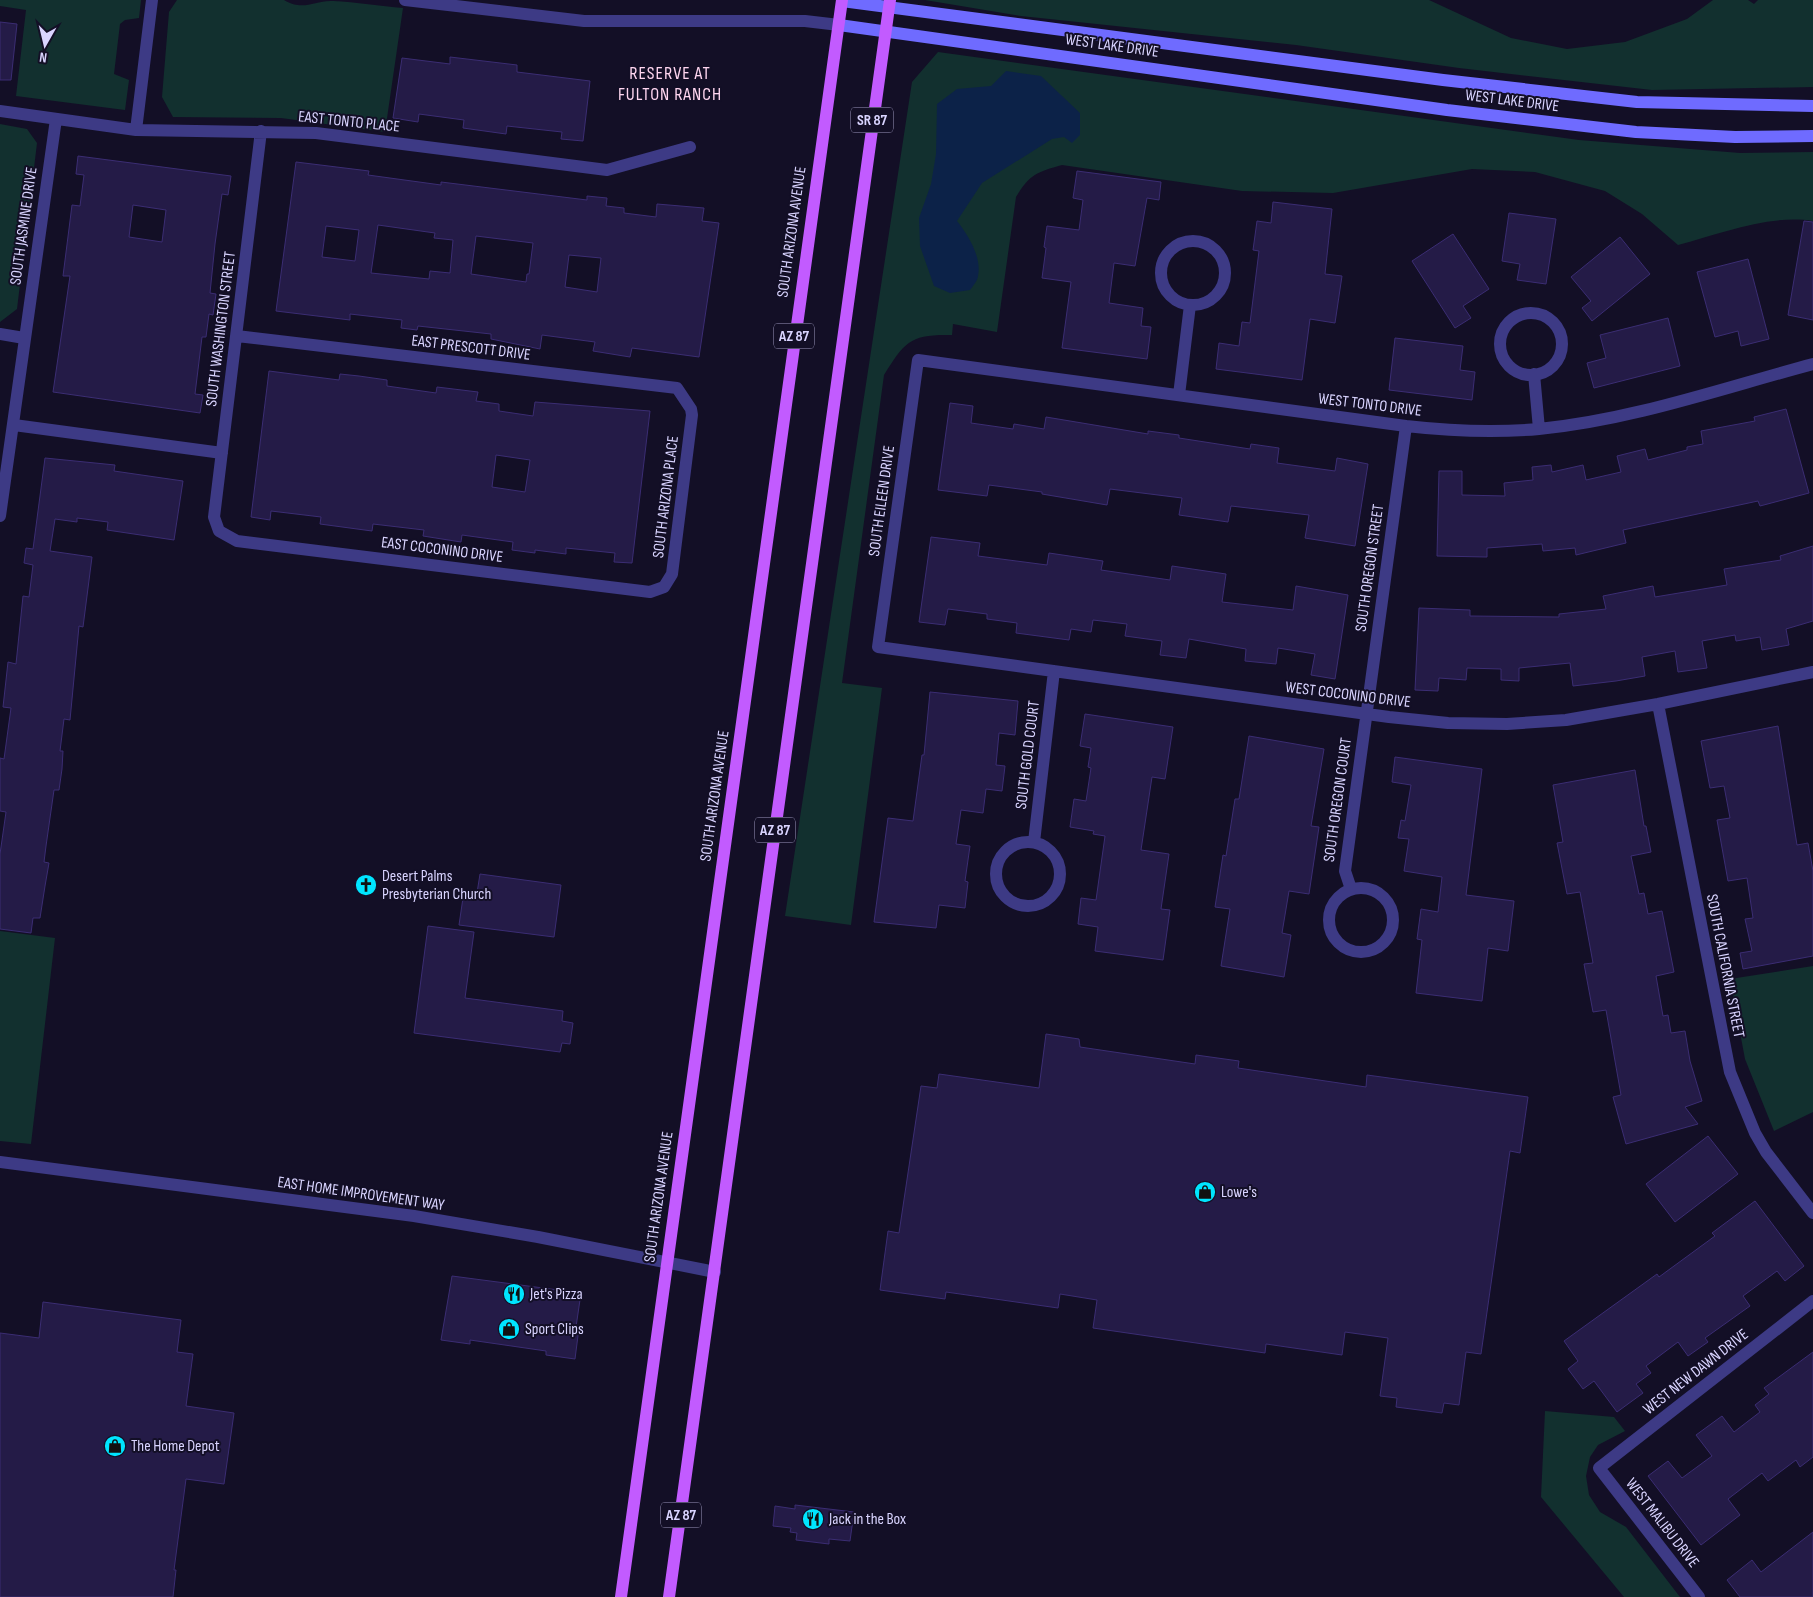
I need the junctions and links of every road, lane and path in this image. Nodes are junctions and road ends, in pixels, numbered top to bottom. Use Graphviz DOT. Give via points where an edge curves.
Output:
graph roads {
  1 [pos="152,0"];
  2 [pos="405,0"];
  3 [pos="839,0"];
  4 [pos="890,3"];
  5 [pos="839,25"];
  6 [pos="885,32"];
  7 [pos="1813,106"];
  8 [pos="0,111"];
  9 [pos="56,120"];
  10 [pos="136,130"];
  11 [pos="261,131"];
  12 [pos="1813,136"];
  13 [pos="690,147"];
  14 [pos="860,208"];
  15 [pos="1190,305"];
  16 [pos="0,334"];
  17 [pos="237,336"];
  18 [pos="24,338"];
  19 [pos="918,360"];
  20 [pos="1813,364"];
  21 [pos="1534,374"];
  22 [pos="1179,395"];
  23 [pos="691,409"];
  24 [pos="14,425"];
  25 [pos="1406,426"];
  26 [pos="1539,429"];
  27 [pos="222,453"];
  28 [pos="0,516"];
  29 [pos="218,531"];
  30 [pos="664,587"];
  31 [pos="878,647"];
  32 [pos="1054,671"];
  33 [pos="1813,672"];
  34 [pos="1658,704"];
  35 [pos="1366,714"];
  36 [pos="1034,842"];
  37 [pos="1350,889"];
  38 [pos="0,1162"];
  39 [pos="1813,1213"];
  40 [pos="666,1262"];
  41 [pos="715,1272"];
  42 [pos="1813,1301"];
  43 [pos="1599,1468"];
  44 [pos="621,1597"];
  45 [pos="669,1597"];
  46 [pos="1699,1597"];
  1 -- 10 [label="street"];
  2 -- 5 [label="street, WEST LAKE DRIVE" via="584,21 805,21"];
  3 -- 4 [label="street, WEST LAKE DRIVE"];
  3 -- 5 [label="main road, SOUTH ARIZONA AVENUE / AZ 87"];
  4 -- 6 [label="main road"];
  4 -- 7 [label="street, WEST LAKE DRIVE" via="1443,80 1637,102"];
  5 -- 6 [label="street, WEST LAKE DRIVE"];
  5 -- 40 [label="main road, SOUTH ARIZONA AVENUE / AZ 87"];
  6 -- 12 [label="street, WEST LAKE DRIVE" via="1447,110 1636,132 1735,137"];
  6 -- 14 [label="main road, SR 87"];
  8 -- 9 [label="street, EAST TONTO PLACE"];
  9 -- 10 [label="street, EAST TONTO PLACE"];
  9 -- 18 [label="street, SOUTH JASMINE DRIVE"];
  10 -- 11 [label="street, EAST TONTO PLACE"];
  11 -- 13 [label="street, EAST TONTO PLACE" via="316,133 608,170"];
  11 -- 17 [label="street, SOUTH WASHINGTON STREET"];
  14 -- 41 [label="main road, AZ 87"];
  15 -- 15 [label="street" via="1209,301 1217,295 1225,277 1221,256 1204,242 1193,240 1172,248 1161,266 1164,288 1172,297"];
  15 -- 22 [label="street"];
  16 -- 18 [label="street"];
  17 -- 23 [label="street, EAST PRESCOTT DRIVE" via="676,388"];
  17 -- 27 [label="street, SOUTH WASHINGTON STREET"];
  18 -- 24 [label="street, SOUTH JASMINE DRIVE"];
  19 -- 22 [label="street, WEST TONTO DRIVE"];
  19 -- 31 [label="street, SOUTH EILEEN DRIVE"];
  20 -- 26 [label="street, WEST TONTO DRIVE" via="1630,413"];
  21 -- 21 [label="street" via="1553,365 1561,348 1561,339 1551,320 1531,313 1511,320 1504,328 1500,349 1510,367 1518,372"];
  21 -- 26 [label="street"];
  22 -- 25 [label="street, WEST TONTO DRIVE"];
  23 -- 30 [label="street, SOUTH ARIZONA PLACE" via="672,574"];
  24 -- 27 [label="street"];
  24 -- 28 [label="street, SOUTH JASMINE DRIVE"];
  25 -- 26 [label="street, WEST TONTO DRIVE" via="1450,431"];
  25 -- 35 [label="street, SOUTH OREGON STREET"];
  27 -- 29 [label="street, SOUTH WASHINGTON STREET" via="214,517"];
  29 -- 30 [label="street, EAST COCONINO DRIVE" via="237,541 650,592"];
  31 -- 32 [label="street, WEST COCONINO DRIVE"];
  32 -- 35 [label="street, WEST COCONINO DRIVE"];
  32 -- 36 [label="street, SOUTH GOLD COURT"];
  33 -- 34 [label="street, WEST COCONINO DRIVE"];
  34 -- 35 [label="street, WEST COCONINO DRIVE" via="1566,720 1507,724 1448,723"];
  34 -- 39 [label="street, SOUTH CALIFORNIA STREET" via="1732,1079 1745,1113 1766,1152"];
  35 -- 37 [label="street, SOUTH OREGON COURT" via="1345,871"];
  36 -- 36 [label="street" via="1009,848 999,859 996,869 996,880 1003,893 1015,903 1025,906 1044,902 1052,896 1060,878 1057,859 1044,845"];
  37 -- 37 [label="street" via="1333,903 1329,924 1340,944 1358,952 1368,951 1385,942 1394,924 1393,914 1390,904 1373,889"];
  38 -- 40 [label="street, EAST HOME IMPROVEMENT WAY" via="414,1216"];
  40 -- 41 [label="street, EAST HOME IMPROVEMENT WAY"];
  40 -- 44 [label="main road, SOUTH ARIZONA AVENUE / AZ 87"];
  41 -- 45 [label="main road, AZ 87"];
  42 -- 43 [label="street, WEST NEW DAWN DRIVE"];
  43 -- 46 [label="street, WEST MALIBU DRIVE"];
}
